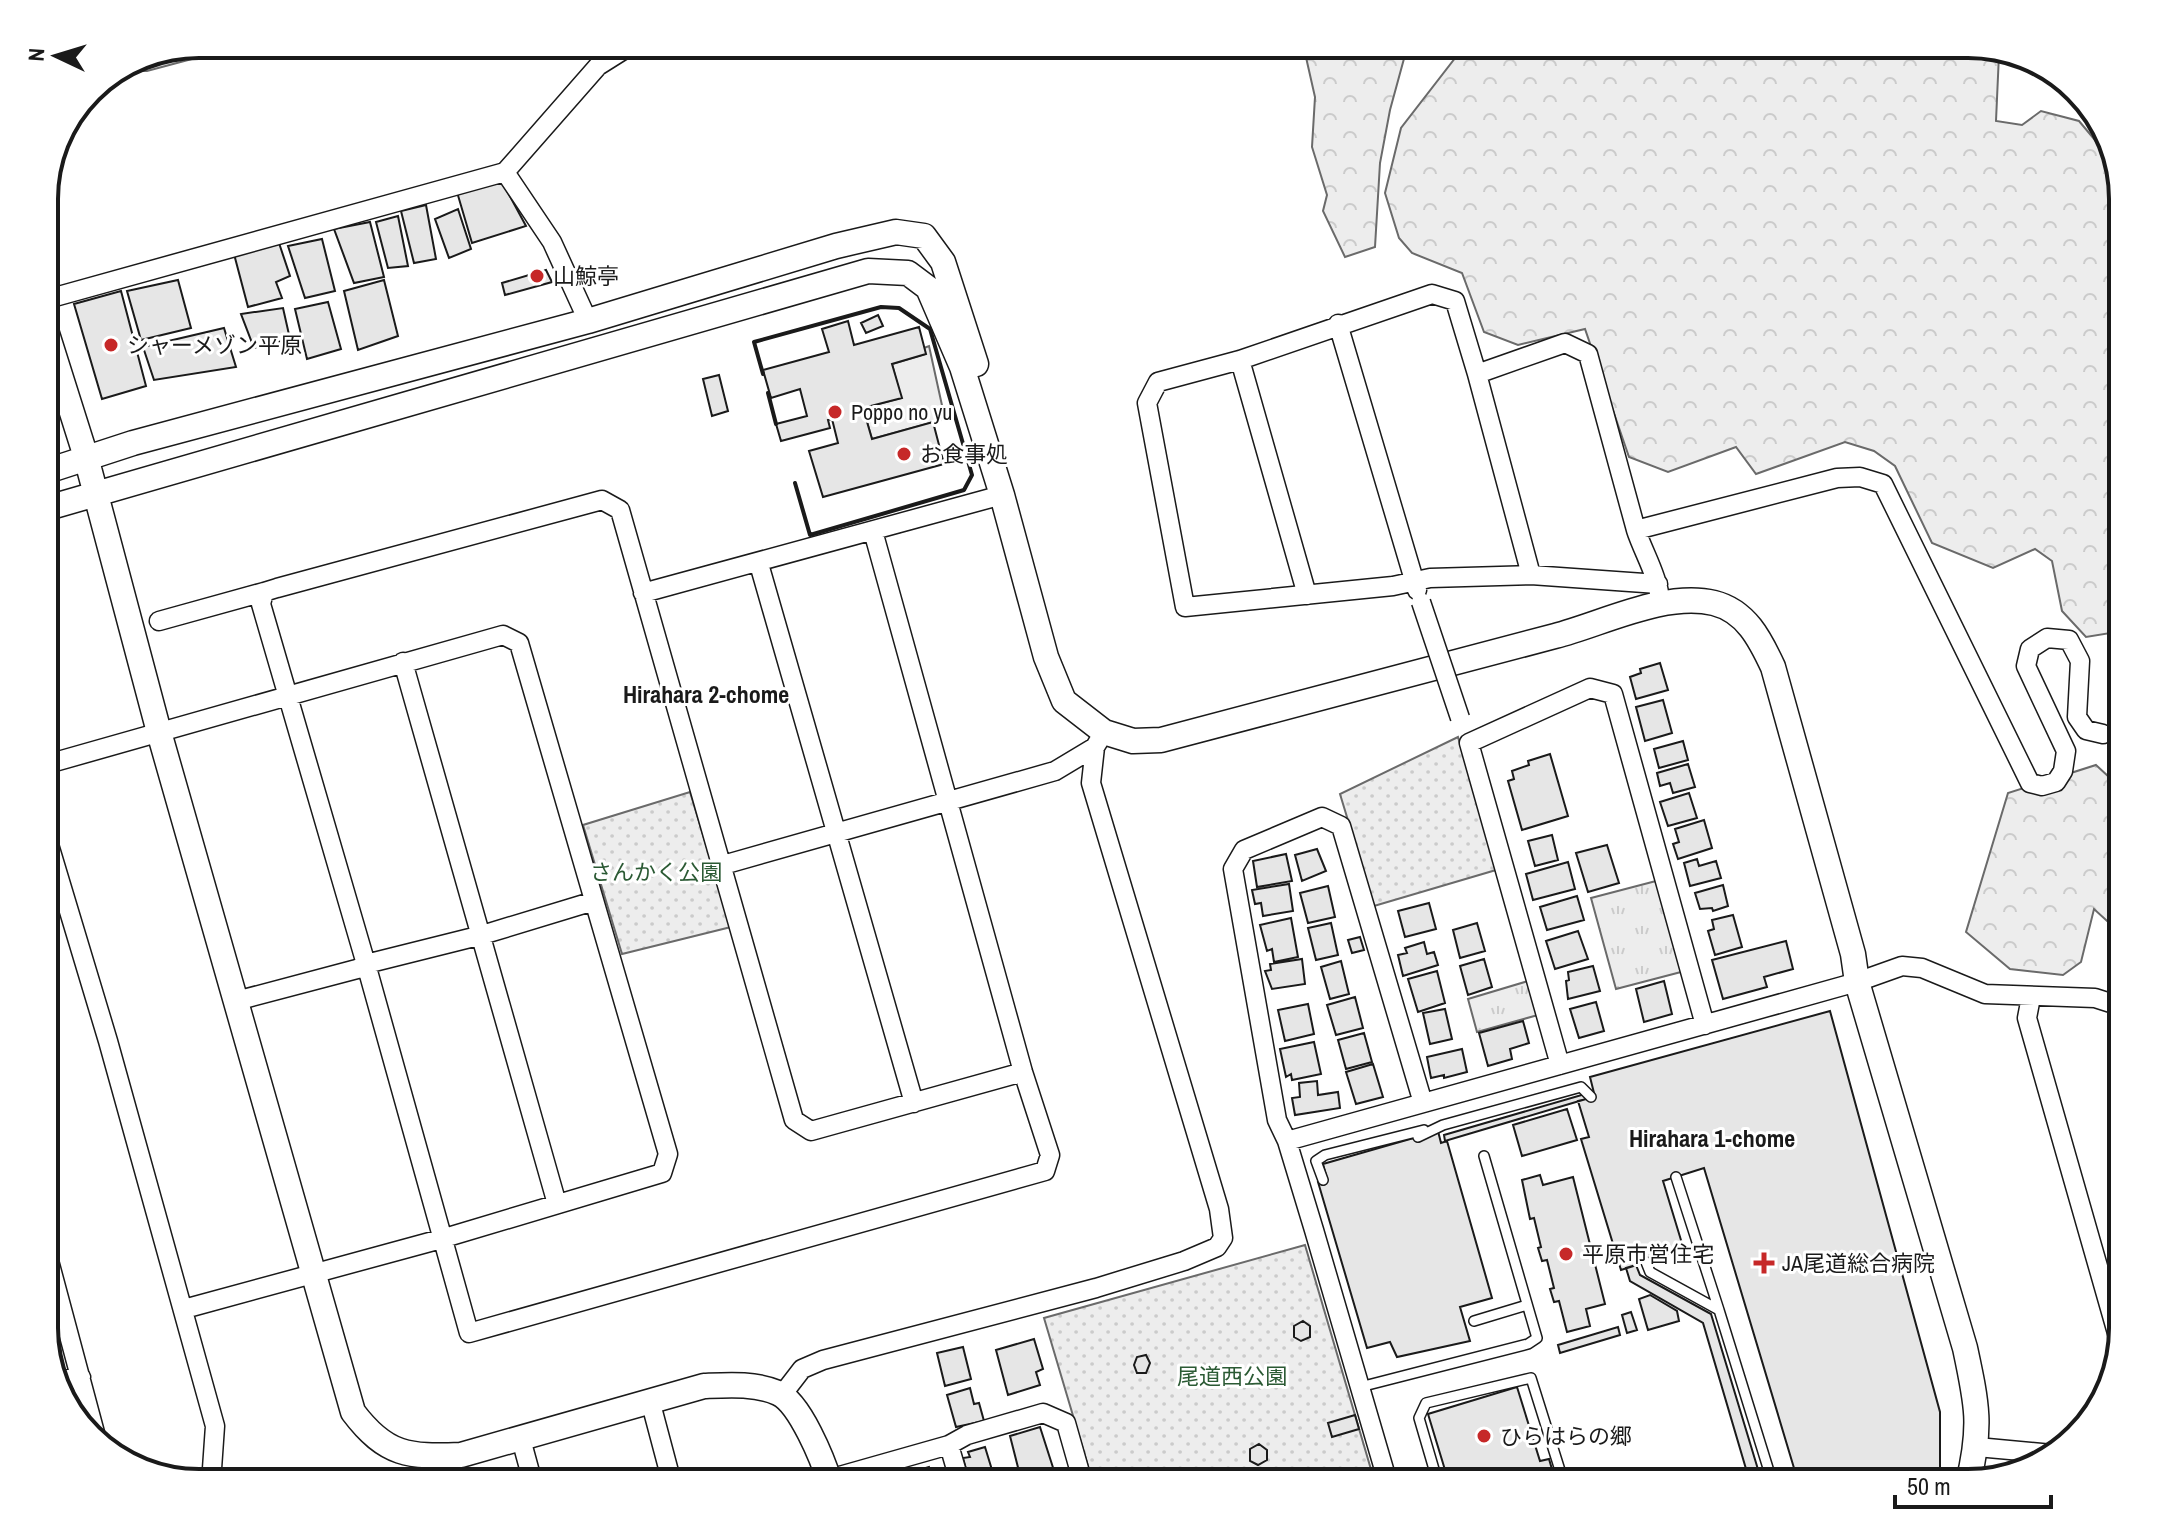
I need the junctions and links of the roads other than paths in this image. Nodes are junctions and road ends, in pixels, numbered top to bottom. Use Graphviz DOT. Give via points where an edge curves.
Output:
graph roads {
  1 [pos="611,58"];
  2 [pos="505,172"];
  3 [pos="721,283"];
  4 [pos="58,296"];
  5 [pos="728,313"];
  6 [pos="588,321"];
  7 [pos="1338,324"];
  8 [pos="1240,360"];
  9 [pos="58,368"];
  10 [pos="1477,374"];
  11 [pos="86,457"];
  12 [pos="58,467"];
  13 [pos="1002,495"];
  14 [pos="94,496"];
  15 [pos="58,505"];
  16 [pos="1636,530"];
  17 [pos="873,531"];
  18 [pos="759,564"];
  19 [pos="1531,575"];
  20 [pos="1413,582"];
  21 [pos="264,592"];
  22 [pos="643,593"];
  23 [pos="1659,594"];
  24 [pos="1307,595"];
  25 [pos="159,621"];
  26 [pos="403,662"];
  27 [pos="286,695"];
  28 [pos="159,732"];
  29 [pos="2103,734"];
  30 [pos="1099,740"];
  31 [pos="1469,743"];
  32 [pos="58,761"];
  33 [pos="948,800"];
  34 [pos="837,834"];
  35 [pos="723,865"];
  36 [pos="58,875"];
  37 [pos="594,901"];
  38 [pos="482,935"];
  39 [pos="366,964"];
  40 [pos="1857,982"];
  41 [pos="2031,997"];
  42 [pos="236,1001"];
  43 [pos="2109,1002"];
  44 [pos="1705,1025"];
  45 [pos="1560,1065"];
  46 [pos="1023,1072"];
  47 [pos="1591,1097"];
  48 [pos="914,1103"];
  49 [pos="1423,1103"];
  50 [pos="1443,1125"];
  51 [pos="1418,1137"];
  52 [pos="1287,1141"];
  53 [pos="1484,1156"];
  54 [pos="1676,1177"];
  55 [pos="1323,1180"];
  56 [pos="557,1204"];
  57 [pos="441,1239"];
  58 [pos="1646,1262"];
  59 [pos="313,1273"];
  60 [pos="58,1293"];
  61 [pos="1527,1305"];
  62 [pos="2109,1305"];
  63 [pos="184,1309"];
  64 [pos="1719,1310"];
  65 [pos="1474,1321"];
  66 [pos="81,1377"];
  67 [pos="68,1379"];
  68 [pos="1360,1387"];
  69 [pos="782,1395"];
  70 [pos="650,1400"];
  71 [pos="92,1420"];
  72 [pos="521,1439"];
  73 [pos="949,1445"];
  74 [pos="1977,1447"];
  75 [pos="2033,1452"];
  76 [pos="212,1469"];
  77 [pos="529,1469"];
  78 [pos="668,1469"];
  79 [pos="826,1469"];
  80 [pos="869,1469"];
  81 [pos="956,1469"];
  82 [pos="1079,1469"];
  83 [pos="1384,1469"];
  84 [pos="1434,1469"];
  85 [pos="1560,1469"];
  86 [pos="1767,1469"];
  87 [pos="1972,1469"];
  1 -- 2 [label="street"];
  2 -- 4 [label="street"];
  2 -- 6 [label="street" via="552,242"];
  3 -- 5 [label="street"];
  3 -- 6 [label="street"];
  3 -- 13 [label="street" via="896,232 924,236 943,262 991,415"];
  5 -- 13 [label="street" via="868,271 908,273 928,288 956,354"];
  5 -- 14 [label="street"];
  6 -- 11 [label="street"];
  7 -- 8 [label="street"];
  7 -- 10 [label="street" via="1432,294 1455,301"];
  7 -- 20 [label="street"];
  8 -- 24 [label="street"];
  8 -- 24 [label="street" via="1158,382 1147,403 1185,607"];
  9 -- 11 [label="street"];
  10 -- 16 [label="street" via="1565,343 1588,354"];
  10 -- 19 [label="street"];
  11 -- 12 [label="street"];
  11 -- 14 [label="street"];
  13 -- 17 [label="street"];
  13 -- 30 [label="street" via="1046,657 1064,701"];
  14 -- 15 [label="street"];
  14 -- 28 [label="street"];
  16 -- 23 [label="street"];
  16 -- 29 [label="street" via="1837,478 1883,484 2030,783 2056,782 2066,751 2026,666 2030,649 2047,638 2069,640 2080,661 2077,717 2086,730"];
  17 -- 18 [label="street"];
  17 -- 33 [label="street"];
  18 -- 22 [label="street"];
  18 -- 34 [label="street"];
  19 -- 20 [label="street"];
  19 -- 23 [label="street"];
  20 -- 24 [label="street"];
  20 -- 31 [label="street, bridge"];
  21 -- 22 [label="street" via="602,500 620,510"];
  21 -- 25 [label="street"];
  21 -- 27 [label="street" via="261,604"];
  22 -- 35 [label="street"];
  23 -- 30 [label="street" via="1559,635 1161,740"];
  23 -- 40 [label="street" via="1715,603 1757,631 1773,667"];
  26 -- 27 [label="street"];
  26 -- 37 [label="street" via="503,635 519,643"];
  26 -- 38 [label="street"];
  27 -- 28 [label="street"];
  27 -- 39 [label="street"];
  28 -- 32 [label="street"];
  28 -- 42 [label="street"];
  30 -- 33 [label="street" via="1055,771"];
  30 -- 69 [label="street" via="1091,783 1219,1209 1223,1238 1217,1247 1184,1261 1096,1288 823,1360 802,1369"];
  31 -- 44 [label="street" via="1590,688 1613,694"];
  31 -- 45 [label="street"];
  33 -- 34 [label="street"];
  33 -- 46 [label="street"];
  34 -- 35 [label="street"];
  34 -- 48 [label="street"];
  35 -- 48 [label="street" via="794,1120 811,1131"];
  36 -- 63 [label="street"];
  37 -- 38 [label="street"];
  37 -- 56 [label="street" via="668,1154 662,1173"];
  38 -- 39 [label="street"];
  38 -- 56 [label="street"];
  39 -- 42 [label="street"];
  39 -- 57 [label="street"];
  40 -- 41 [label="street" via="1902,966 1922,968 1985,994"];
  40 -- 44 [label="street"];
  40 -- 74 [label="street" via="1965,1348 1978,1409"];
  41 -- 43 [label="street"];
  41 -- 62 [label="street" via="2027,1018"];
  42 -- 59 [label="street"];
  44 -- 45 [label="street"];
  45 -- 49 [label="street"];
  46 -- 48 [label="street"];
  46 -- 57 [label="street" via="1050,1155 1045,1171 469,1333"];
  47 -- 50 [label="lane" via="1581,1087"];
  49 -- 52 [label="street"];
  49 -- 52 [label="street" via="1341,826 1322,817 1244,850 1233,869 1277,1120"];
  50 -- 51 [label="lane"];
  50 -- 55 [label="lane" via="1325,1155 1316,1161"];
  52 -- 68 [label="street"];
  53 -- 61 [label="lane"];
  54 -- 64 [label="lane"];
  56 -- 57 [label="street"];
  57 -- 59 [label="street"];
  58 -- 64 [label="lane" via="1650,1272"];
  59 -- 63 [label="street"];
  59 -- 72 [label="street" via="353,1412 369,1434 396,1451 430,1456 461,1455"];
  60 -- 66 [label="street"];
  61 -- 65 [label="lane"];
  61 -- 68 [label="lane" via="1537,1338 1528,1344"];
  63 -- 76 [label="street" via="215,1426"];
  64 -- 86 [label="lane"];
  66 -- 67 [label="street"];
  66 -- 71 [label="street"];
  68 -- 83 [label="street"];
  69 -- 70 [label="street" via="763,1388 704,1386"];
  69 -- 79 [label="street" via="820,1449"];
  70 -- 72 [label="street"];
  70 -- 78 [label="street"];
  72 -- 77 [label="street"];
  73 -- 80 [label="street"];
  73 -- 81 [label="street"];
  73 -- 82 [label="street" via="1043,1413 1066,1423"];
  74 -- 75 [label="street"];
  74 -- 87 [label="street"];
  84 -- 85 [label="lane" via="1419,1418 1426,1403 1531,1378"];
}
